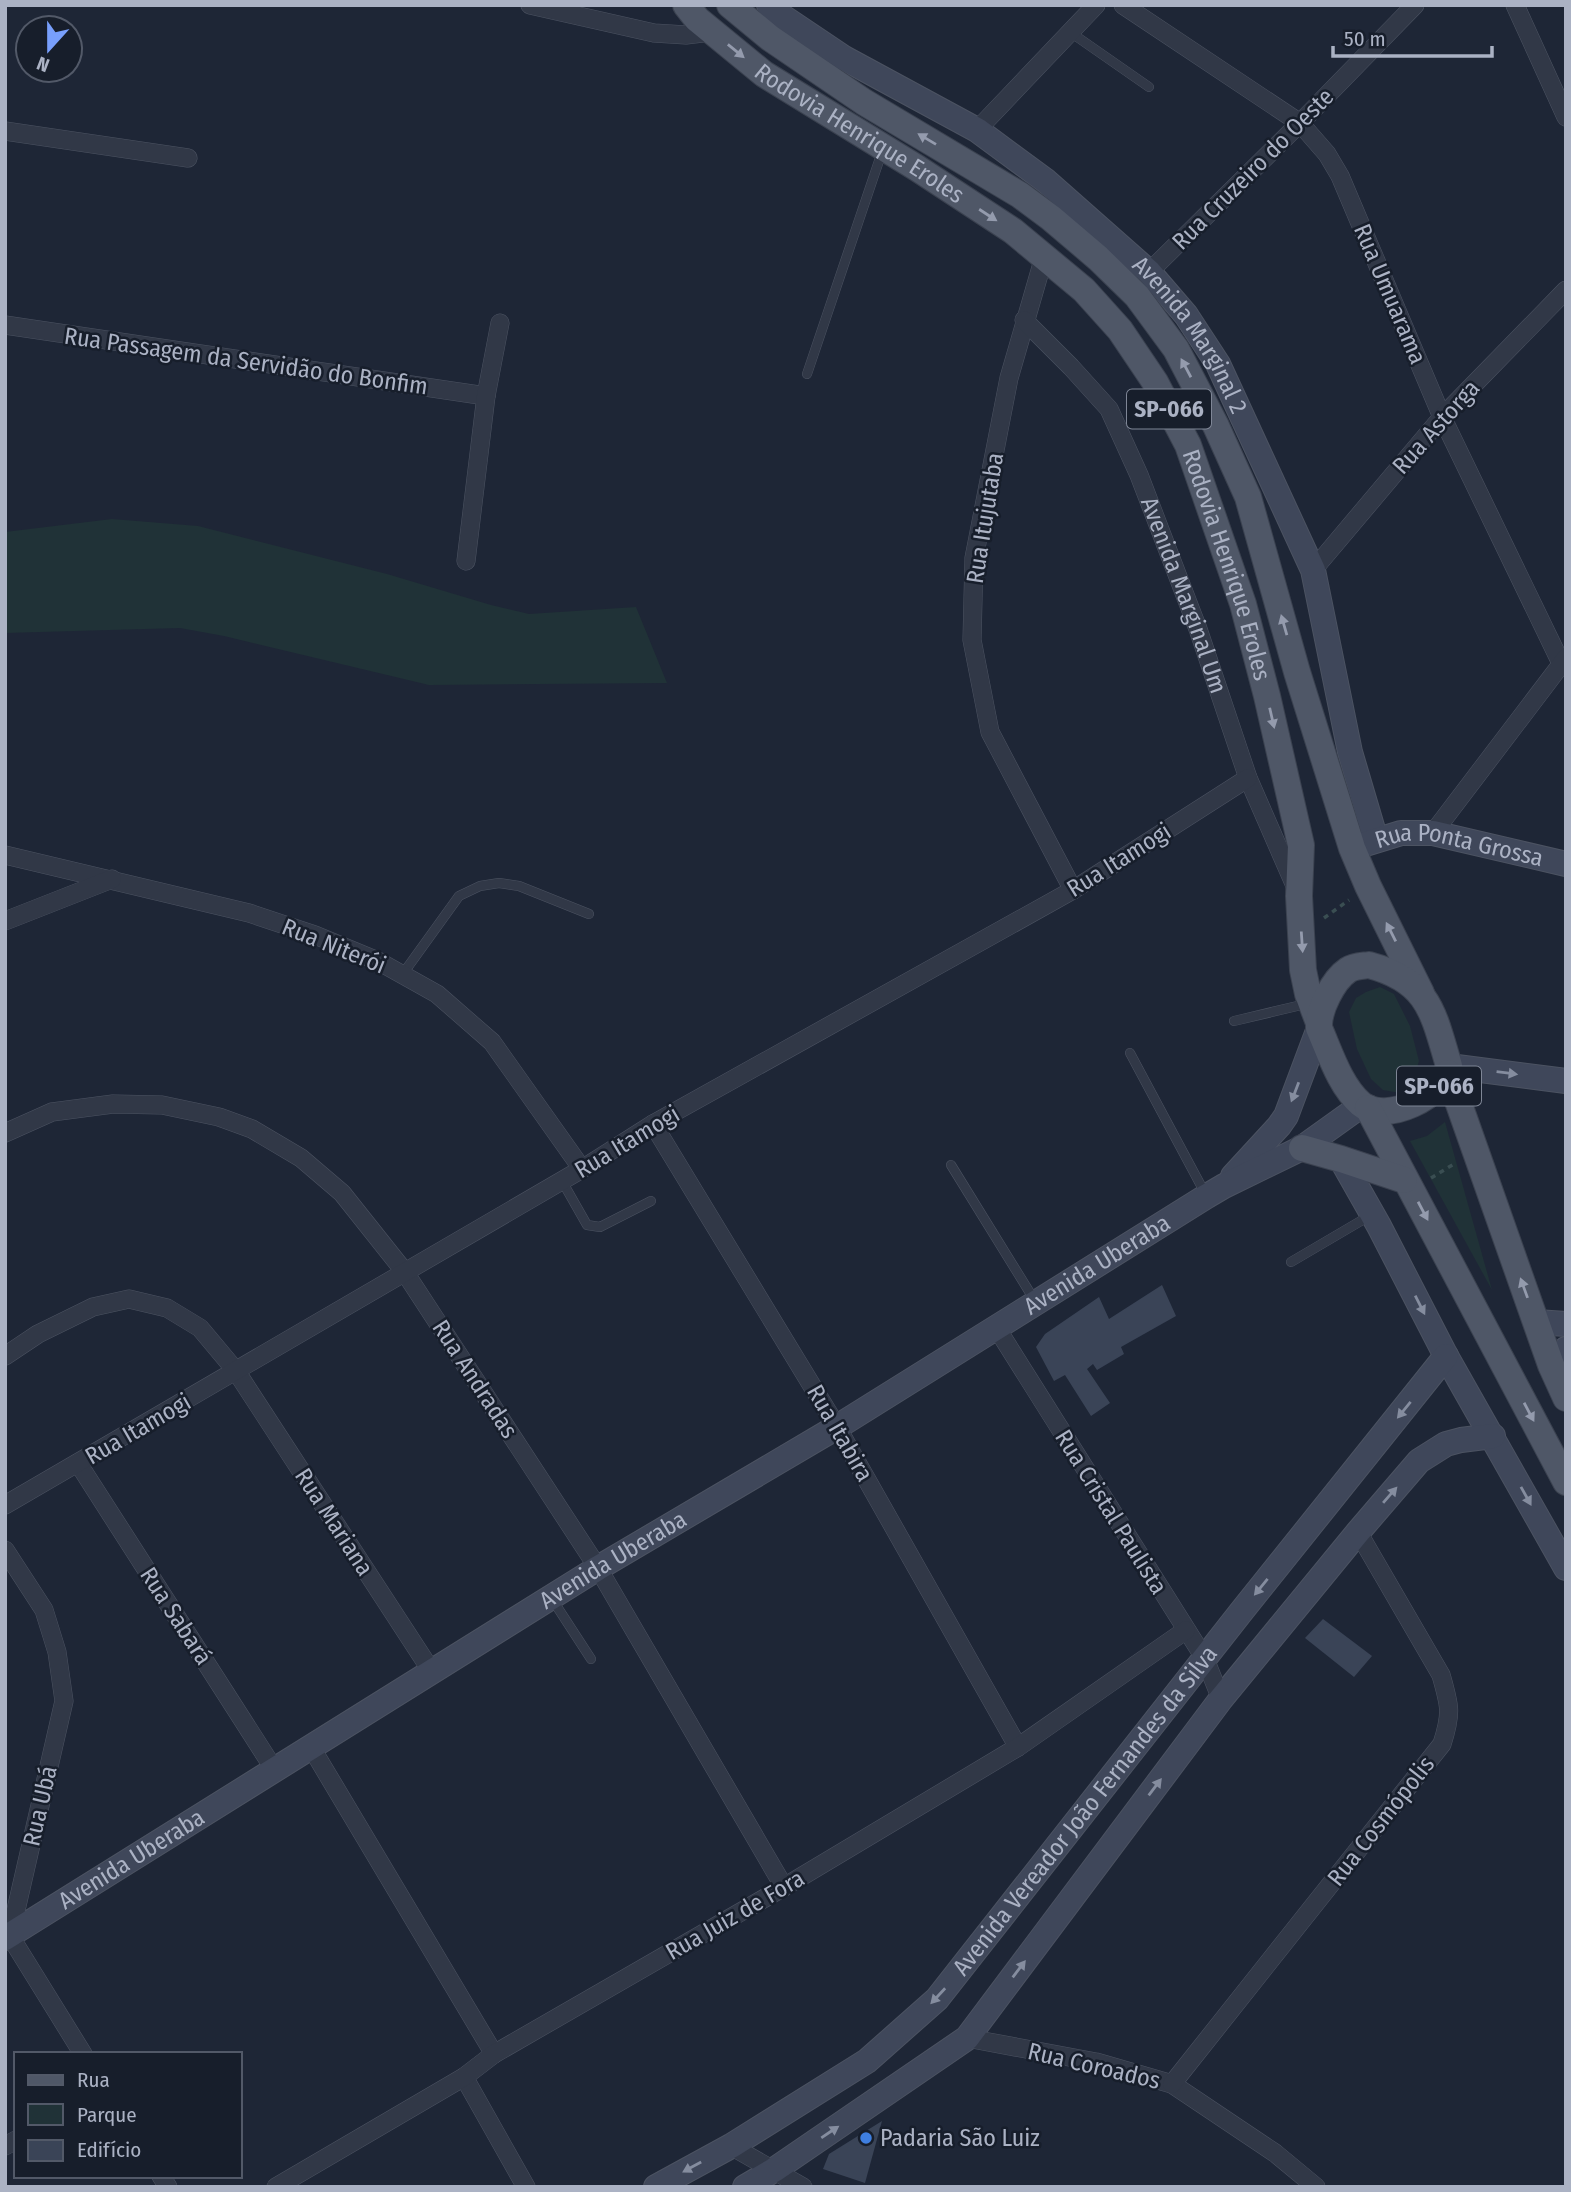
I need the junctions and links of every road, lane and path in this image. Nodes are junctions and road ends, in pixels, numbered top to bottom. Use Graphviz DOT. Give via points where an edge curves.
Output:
graph roads {
  1 [pos="530,5"];
  2 [pos="686,5"];
  3 [pos="730,5"];
  4 [pos="1096,5"];
  5 [pos="1123,5"];
  6 [pos="1415,5"];
  7 [pos="1515,5"];
  8 [pos="780,9"];
  9 [pos="711,32"];
  10 [pos="1070,32"];
  11 [pos="1149,87"];
  12 [pos="1566,117"];
  13 [pos="1300,123"];
  14 [pos="976,130"];
  15 [pos="5,131"];
  16 [pos="884,148"];
  17 [pos="188,159"];
  18 [pos="1044,257"];
  19 [pos="1149,272"];
  20 [pos="1566,290"];
  21 [pos="1024,320"];
  22 [pos="500,323"];
  23 [pos="5,325"];
  24 [pos="807,374"];
  25 [pos="486,396"];
  26 [pos="1443,417"];
  27 [pos="466,561"];
  28 [pos="1313,570"];
  29 [pos="1564,661"];
  30 [pos="1248,778"];
  31 [pos="1433,834"];
  32 [pos="1364,844"];
  33 [pos="5,855"];
  34 [pos="1566,864"];
  35 [pos="112,879"];
  36 [pos="1368,886"];
  37 [pos="1073,890"];
  38 [pos="1299,896"];
  39 [pos="589,914"];
  40 [pos="5,921"];
  41 [pos="1301,934"];
  42 [pos="402,975"];
  43 [pos="1421,993"];
  44 [pos="1317,1018"];
  45 [pos="1234,1021"];
  46 [pos="1130,1053"];
  47 [pos="1448,1070"];
  48 [pos="1566,1081"];
  49 [pos="1365,1106"];
  50 [pos="653,1124"];
  51 [pos="5,1133"];
  52 [pos="1302,1148"];
  53 [pos="1474,1152"];
  54 [pos="1341,1159"];
  55 [pos="951,1166"];
  56 [pos="582,1169"];
  57 [pos="562,1181"];
  58 [pos="1408,1185"];
  59 [pos="1215,1191"];
  60 [pos="651,1201"];
  61 [pos="1373,1215"];
  62 [pos="1292,1262"];
  63 [pos="404,1271"];
  64 [pos="1036,1303"];
  65 [pos="1536,1322"];
  66 [pos="1566,1324"];
  67 [pos="996,1327"];
  68 [pos="5,1356"];
  69 [pos="1446,1356"];
  70 [pos="1558,1357"];
  71 [pos="236,1371"];
  72 [pos="1566,1398"];
  73 [pos="837,1427"];
  74 [pos="1493,1436"];
  75 [pos="78,1464"];
  76 [pos="1566,1482"];
  77 [pos="5,1506"];
  78 [pos="1358,1532"];
  79 [pos="5,1550"];
  80 [pos="598,1568"];
  81 [pos="1566,1568"];
  82 [pos="551,1598"];
  83 [pos="1186,1630"];
  84 [pos="591,1658"];
  85 [pos="1205,1660"];
  86 [pos="432,1672"];
  87 [pos="1221,1699"];
  88 [pos="311,1747"];
  89 [pos="1018,1747"];
  90 [pos="274,1769"];
  91 [pos="784,1887"];
  92 [pos="7,1937"];
  93 [pos="967,2038"];
  94 [pos="82,2052"];
  95 [pos="495,2054"];
  96 [pos="464,2077"];
  97 [pos="1172,2084"];
  98 [pos="731,2146"];
  99 [pos="774,2170"];
  100 [pos="276,2187"];
  101 [pos="526,2187"];
  102 [pos="656,2187"];
  103 [pos="745,2187"];
  104 [pos="803,2187"];
  105 [pos="1315,2187"];
  1 -- 9 [label="street" via="654,33"];
  2 -- 9 [label="main road, Rodovia Henrique Eroles / SP-066"];
  32 -- 3 [label="main road, Rodovia Henrique Eroles / SP-066, one-way" via="1297,672 1248,497 1176,349 1153,317 1098,257 1020,195 864,102"];
  4 -- 10 [label="street"];
  5 -- 13 [label="street, Rua Umuarama"];
  6 -- 13 [label="street, Rua Cruzeiro do Oeste"];
  7 -- 12 [label="street"];
  8 -- 14 [label="street, Avenida Marginal 2" via="844,58"];
  9 -- 16 [label="main road, Rodovia Henrique Eroles / SP-066, one-way" via="764,74"];
  10 -- 11 [label="lane"];
  10 -- 14 [label="street"];
  13 -- 19 [label="street, Rua Cruzeiro do Oeste"];
  13 -- 26 [label="street, Rua Umuarama" via="1328,154 1340,176"];
  14 -- 19 [label="street, Avenida Marginal 2" via="1046,181"];
  15 -- 17 [label="street"];
  16 -- 18 [label="main road, Rodovia Henrique Eroles / SP-066, one-way" via="1013,230"];
  16 -- 24 [label="lane"];
  18 -- 21 [label="street, Rua Itujutaba"];
  18 -- 38 [label="main road, Rodovia Henrique Eroles / SP-066, one-way" via="1084,290 1120,330 1188,444 1243,604 1267,696 1301,845"];
  19 -- 28 [label="street, Avenida Marginal 2" via="1218,364"];
  20 -- 26 [label="street, Rua Astorga"];
  21 -- 30 [label="street, Avenida Marginal Um" via="1109,409 1198,629"];
  21 -- 37 [label="street, Rua Itujutaba" via="974,558 972,640 990,732"];
  22 -- 25 [label="street"];
  23 -- 25 [label="street, Rua Passagem da Servidão do Bonfim"];
  25 -- 27 [label="street"];
  26 -- 28 [label="street, Rua Astorga"];
  26 -- 29 [label="street, Rua Umuarama"];
  28 -- 32 [label="street, Avenida Marginal 2"];
  29 -- 31 [label="street"];
  30 -- 37 [label="street, Rua Itamogi"];
  30 -- 38 [label="street, Avenida Marginal Um"];
  31 -- 32 [label="street, Rua Ponta Grossa" via="1401,833"];
  31 -- 34 [label="street, Rua Ponta Grossa"];
  32 -- 36 [label="main road, Rodovia Henrique Eroles / SP-066"];
  33 -- 35 [label="street, Rua Niterói"];
  35 -- 40 [label="street"];
  35 -- 42 [label="street, Rua Niterói" via="262,917 378,961"];
  36 -- 41 [label="path"];
  43 -- 36 [label="main road, Rodovia Henrique Eroles / SP-066, one-way"];
  37 -- 50 [label="street, Rua Itamogi"];
  38 -- 41 [label="main road, Rodovia Henrique Eroles / SP-066"];
  39 -- 42 [label="lane" via="519,886 480,886 459,896"];
  41 -- 44 [label="main road, Rodovia Henrique Eroles / SP-066, one-way" via="1303,970"];
  42 -- 56 [label="street, Rua Niterói" via="437,995 492,1042"];
  43 -- 44 [label="main road, SP-066" via="1393,971 1369,965 1350,967 1337,979"];
  43 -- 47 [label="main road, SP-066" via="1433,1016"];
  44 -- 45 [label="lane"];
  44 -- 49 [label="main road, SP-066" via="1342,1079"];
  44 -- 59 [label="street, Avenida Uberaba, one-way" via="1286,1116"];
  46 -- 59 [label="lane"];
  47 -- 48 [label="street, one-way"];
  47 -- 49 [label="main road, SP-066" via="1430,1094 1414,1104 1392,1110"];
  47 -- 53 [label="main road, SP-066"];
  49 -- 52 [label="street, Avenida Uberaba"];
  49 -- 58 [label="main road, SP-066"];
  50 -- 56 [label="street, Rua Itamogi"];
  50 -- 73 [label="street, Rua Itabira"];
  51 -- 63 [label="street, Rua Andradas" via="52,1112 113,1104 162,1105 219,1117 252,1129 301,1158 342,1192"];
  52 -- 54 [label="main road"];
  52 -- 59 [label="street, Avenida Uberaba"];
  53 -- 58 [label="path"];
  65 -- 53 [label="main road, SP-066, one-way"];
  54 -- 58 [label="main road"];
  54 -- 61 [label="street"];
  55 -- 64 [label="lane"];
  56 -- 57 [label="street, Rua Itamogi"];
  57 -- 60 [label="lane" via="587,1225 600,1227"];
  57 -- 63 [label="street, Rua Itamogi"];
  58 -- 76 [label="main road, SP-066, one-way"];
  59 -- 64 [label="street, Avenida Uberaba"];
  61 -- 62 [label="lane"];
  61 -- 69 [label="street, one-way"];
  63 -- 71 [label="street, Rua Itamogi"];
  63 -- 80 [label="street, Rua Andradas"];
  64 -- 67 [label="street, Avenida Uberaba"];
  65 -- 66 [label="street"];
  65 -- 70 [label="main road, SP-066"];
  67 -- 73 [label="street, Avenida Uberaba"];
  67 -- 83 [label="street, Rua Cristal Paulista"];
  68 -- 71 [label="street, Rua Mariana" via="93,1307 129,1299 167,1308 200,1328"];
  69 -- 74 [label="street"];
  69 -- 85 [label="street, Avenida Vereador João Fernandes da Silva, one-way"];
  70 -- 72 [label="main road, SP-066"];
  71 -- 75 [label="street, Rua Itamogi"];
  71 -- 86 [label="street, Rua Mariana"];
  73 -- 80 [label="street, Avenida Uberaba"];
  73 -- 89 [label="street, Rua Itabira"];
  78 -- 74 [label="street, Avenida Vereador João Fernandes da Silva, one-way" via="1419,1461 1446,1444"];
  74 -- 81 [label="street, one-way"];
  75 -- 77 [label="street, Rua Itamogi"];
  75 -- 90 [label="street, Rua Sabará"];
  78 -- 87 [label="street, Avenida Vereador João Fernandes da Silva"];
  78 -- 97 [label="street, Rua Cosmópolis" via="1441,1675 1449,1721 1442,1744"];
  79 -- 92 [label="street, Rua Ubá" via="44,1609 57,1651 64,1702"];
  80 -- 82 [label="street, Avenida Uberaba"];
  80 -- 91 [label="street, Rua Andradas"];
  82 -- 84 [label="lane"];
  82 -- 86 [label="street, Avenida Uberaba"];
  83 -- 85 [label="street, Rua Cristal Paulista"];
  83 -- 89 [label="street, Rua Juiz de Fora"];
  85 -- 87 [label="street, Rua Cristal Paulista"];
  85 -- 98 [label="street, Avenida Vereador João Fernandes da Silva, one-way" via="937,1999 867,2061"];
  86 -- 88 [label="street, Avenida Uberaba"];
  93 -- 87 [label="street, Avenida Vereador João Fernandes da Silva, one-way"];
  88 -- 90 [label="street, Avenida Uberaba"];
  88 -- 95 [label="street"];
  89 -- 91 [label="street, Rua Juiz de Fora"];
  90 -- 92 [label="street, Avenida Uberaba"];
  91 -- 95 [label="street, Rua Juiz de Fora"];
  92 -- 94 [label="street"];
  93 -- 97 [label="street, Rua Coroados" via="1096,2062"];
  99 -- 93 [label="street, Avenida Vereador João Fernandes da Silva, one-way"];
  95 -- 96 [label="street, Rua Juiz de Fora"];
  96 -- 100 [label="street, Rua Juiz de Fora"];
  96 -- 101 [label="street"];
  97 -- 105 [label="street, Rua Coroados" via="1275,2153"];
  98 -- 99 [label="street"];
  98 -- 102 [label="street, Avenida Vereador João Fernandes da Silva, one-way"];
  99 -- 103 [label="street, Avenida Vereador João Fernandes da Silva"];
  99 -- 104 [label="street"];
}
